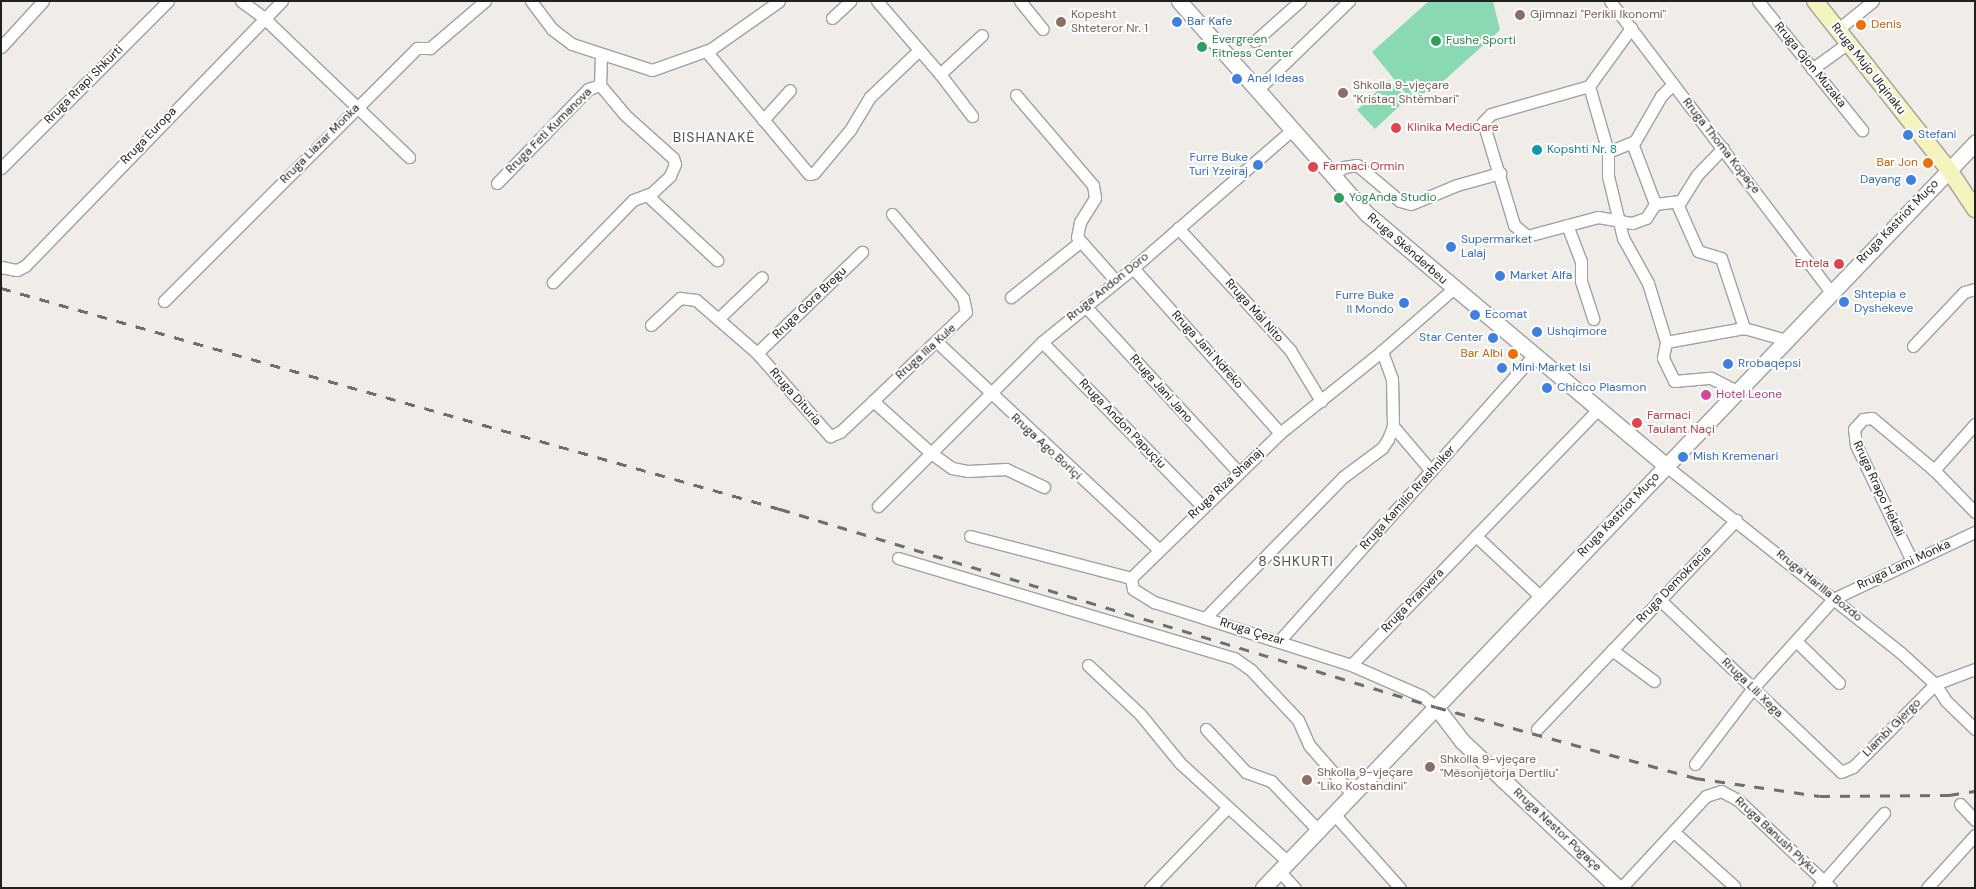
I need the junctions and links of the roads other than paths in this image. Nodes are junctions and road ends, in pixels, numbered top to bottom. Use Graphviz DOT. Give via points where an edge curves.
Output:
graph roads {
  1 [pos="43,1"];
  2 [pos="168,1"];
  3 [pos="241,1"];
  4 [pos="282,1"];
  5 [pos="485,1"];
  6 [pos="531,1"];
  7 [pos="779,1"];
  8 [pos="850,1"];
  9 [pos="877,1"];
  10 [pos="1020,1"];
  11 [pos="1179,1"];
  12 [pos="1300,1"];
  13 [pos="1349,1"];
  14 [pos="1610,1"];
  15 [pos="1758,1"];
  16 [pos="1816,1"];
  17 [pos="1874,1"];
  18 [pos="264,18"];
  19 [pos="832,18"];
  20 [pos="1631,28"];
  21 [pos="1043,29"];
  22 [pos="1837,30"];
  23 [pos="982,35"];
  24 [pos="1255,41"];
  25 [pos="1848,44"];
  26 [pos="1,47"];
  27 [pos="918,50"];
  28 [pos="706,51"];
  29 [pos="601,55"];
  30 [pos="1812,69"];
  31 [pos="940,74"];
  32 [pos="1673,84"];
  33 [pos="600,85"];
  34 [pos="1589,86"];
  35 [pos="790,90"];
  36 [pos="1257,90"];
  37 [pos="1016,95"];
  38 [pos="357,107"];
  39 [pos="972,116"];
  40 [pos="763,120"];
  41 [pos="1292,130"];
  42 [pos="1862,130"];
  43 [pos="1975,143"];
  44 [pos="1632,144"];
  45 [pos="1723,148"];
  46 [pos="1608,152"];
  47 [pos="410,157"];
  48 [pos="1,168"];
  49 [pos="1949,170"];
  50 [pos="1500,173"];
  51 [pos="1332,176"];
  52 [pos="498,183"];
  53 [pos="647,194"];
  54 [pos="1678,201"];
  55 [pos="1655,204"];
  56 [pos="1975,209"];
  57 [pos="892,214"];
  58 [pos="1619,222"];
  59 [pos="1567,225"];
  60 [pos="1178,228"];
  61 [pos="1080,242"];
  62 [pos="862,252"];
  63 [pos="717,260"];
  64 [pos="1,267"];
  65 [pos="1133,268"];
  66 [pos="762,277"];
  67 [pos="1115,280"];
  68 [pos="553,282"];
  69 [pos="1453,288"];
  70 [pos="1975,289"];
  71 [pos="1832,292"];
  72 [pos="1011,297"];
  73 [pos="164,300"];
  74 [pos="1085,306"];
  75 [pos="719,318"];
  76 [pos="1593,319"];
  77 [pos="651,325"];
  78 [pos="1744,328"];
  79 [pos="1786,340"];
  80 [pos="937,342"];
  81 [pos="1042,342"];
  82 [pos="1666,342"];
  83 [pos="1913,346"];
  84 [pos="1382,351"];
  85 [pos="757,353"];
  86 [pos="1534,355"];
  87 [pos="1737,391"];
  88 [pos="990,394"];
  89 [pos="873,401"];
  90 [pos="1321,401"];
  91 [pos="1599,408"];
  92 [pos="1975,424"];
  93 [pos="1393,426"];
  94 [pos="1280,433"];
  95 [pos="931,453"];
  96 [pos="1666,466"];
  97 [pos="1934,470"];
  98 [pos="1431,471"];
  99 [pos="1238,472"];
  100 [pos="1044,487"];
  101 [pos="878,506"];
  102 [pos="1202,506"];
  103 [pos="1975,512"];
  104 [pos="1736,520"];
  105 [pos="1975,532"];
  106 [pos="970,536"];
  107 [pos="1476,536"];
  108 [pos="1158,549"];
  109 [pos="898,558"];
  110 [pos="1912,561"];
  111 [pos="1131,578"];
  112 [pos="1540,597"];
  113 [pos="1659,599"];
  114 [pos="1834,599"];
  115 [pos="1205,618"];
  116 [pos="1280,640"];
  117 [pos="1796,641"];
  118 [pos="1612,650"];
  119 [pos="1088,665"];
  120 [pos="1351,665"];
  121 [pos="1975,668"];
  122 [pos="1654,681"];
  123 [pos="1839,684"];
  124 [pos="1935,684"];
  125 [pos="1753,688"];
  126 [pos="1436,707"];
  127 [pos="1206,729"];
  128 [pos="1537,729"];
  129 [pos="1975,729"];
  130 [pos="1695,764"];
  131 [pos="1847,771"];
  132 [pos="1352,794"];
  133 [pos="1960,804"];
  134 [pos="1228,807"];
  135 [pos="1884,813"];
  136 [pos="1334,814"];
  137 [pos="1975,820"];
  138 [pos="1318,830"];
  139 [pos="1674,832"];
  140 [pos="1975,835"];
  141 [pos="1283,867"];
  142 [pos="1734,886"];
  143 [pos="1824,886"];
  144 [pos="1150,888"];
  145 [pos="1263,888"];
  146 [pos="1295,888"];
  147 [pos="1400,888"];
  148 [pos="1620,888"];
  149 [pos="1928,888"];
  1 -- 26 [label="street"];
  2 -- 48 [label="street, Rruga Rrapi Shkurti"];
  3 -- 18 [label="street"];
  4 -- 18 [label="street, Rruga Europa"];
  5 -- 38 [label="street, Rruga Llazar Monka" via="430,48 417,48"];
  6 -- 29 [label="street" via="561,37"];
  7 -- 28 [label="street"];
  8 -- 19 [label="street"];
  9 -- 27 [label="street"];
  10 -- 21 [label="street"];
  11 -- 36 [label="street, Rruga Skënderbeu"];
  12 -- 24 [label="street"];
  13 -- 36 [label="street"];
  14 -- 20 [label="street, Rruga Thoma Kopaçe"];
  15 -- 30 [label="street, Rruga Gjon Muzaka"];
  16 -- 22 [label="main road, Rruga Mujo Ulqinaku"];
  17 -- 22 [label="street"];
  18 -- 38 [label="street"];
  18 -- 64 [label="street, Rruga Europa" via="35,257 16,270"];
  20 -- 32 [label="street, Rruga Thoma Kopaçe"];
  20 -- 34 [label="street"];
  22 -- 25 [label="main road, Rruga Mujo Ulqinaku"];
  23 -- 31 [label="street"];
  25 -- 30 [label="street"];
  25 -- 49 [label="main road, Rruga Mujo Ulqinaku"];
  27 -- 31 [label="street"];
  27 -- 40 [label="street" via="870,97 850,130 812,174 807,173"];
  28 -- 29 [label="street" via="652,70"];
  28 -- 40 [label="street"];
  29 -- 33 [label="street"];
  30 -- 42 [label="street, Rruga Gjon Muzaka"];
  31 -- 39 [label="street"];
  32 -- 44 [label="street" via="1661,96 1648,124"];
  32 -- 45 [label="street, Rruga Thoma Kopaçe"];
  33 -- 52 [label="street, Rruga Feti Kumanova" via="588,89"];
  33 -- 53 [label="street, Rruga Feti Kumanova" via="624,114 673,158 675,164 670,176"];
  34 -- 46 [label="street"];
  34 -- 50 [label="street" via="1486,117 1483,127"];
  35 -- 40 [label="street"];
  36 -- 41 [label="street, Rruga Skënderbeu"];
  37 -- 61 [label="street" via="1093,185 1095,198 1076,230"];
  38 -- 47 [label="street"];
  38 -- 73 [label="street, Rruga Llazar Monka"];
  41 -- 51 [label="street, Rruga Skënderbeu"];
  41 -- 60 [label="street, Rruga Andon Doro"];
  43 -- 49 [label="street, Rruga Kastriot Muço"];
  44 -- 46 [label="street"];
  44 -- 55 [label="street"];
  45 -- 54 [label="street"];
  45 -- 71 [label="street, Rruga Thoma Kopaçe"];
  46 -- 58 [label="street" via="1608,176"];
  49 -- 56 [label="main road, Rruga Mujo Ulqinaku"];
  49 -- 71 [label="street, Rruga Kastriot Muço"];
  50 -- 51 [label="street" via="1457,185 1411,204 1400,201 1357,165 1344,167"];
  50 -- 59 [label="street" via="1514,226 1519,233 1535,235"];
  51 -- 69 [label="street, Rruga Skënderbeu" via="1383,230"];
  53 -- 63 [label="street"];
  53 -- 68 [label="street, Rruga Feti Kumanova" via="633,200"];
  54 -- 55 [label="street"];
  54 -- 78 [label="street" via="1692,245 1701,254 1721,258"];
  55 -- 58 [label="street" via="1646,218"];
  57 -- 80 [label="street, Rruga Ilia Kule" via="967,304 960,320"];
  58 -- 59 [label="street" via="1598,216"];
  58 -- 82 [label="street" via="1623,238 1648,283"];
  59 -- 76 [label="street" via="1581,261 1581,281"];
  60 -- 65 [label="street, Rruga Andon Doro"];
  60 -- 90 [label="street, Rruga Mal Nito" via="1290,350"];
  61 -- 67 [label="street"];
  61 -- 72 [label="street"];
  62 -- 85 [label="street, Rruga Gora Bregu"];
  65 -- 67 [label="street, Rruga Andon Doro"];
  65 -- 94 [label="street, Rruga Jani Ndreko"];
  66 -- 75 [label="street"];
  67 -- 74 [label="street, Rruga Andon Doro"];
  69 -- 84 [label="street, Rruga Riza Shanaj"];
  69 -- 86 [label="street, Rruga Skënderbeu"];
  70 -- 83 [label="street" via="1964,292"];
  71 -- 79 [label="street, Rruga Kastriot Muço"];
  74 -- 81 [label="street, Rruga Andon Doro"];
  74 -- 99 [label="street, Rruga Jani Jano"];
  75 -- 77 [label="street, Rruga Dituria" via="696,300 680,298"];
  75 -- 85 [label="street, Rruga Dituria"];
  78 -- 79 [label="street"];
  78 -- 82 [label="street"];
  79 -- 87 [label="street, Rruga Kastriot Muço"];
  80 -- 88 [label="street, Rruga Ago Boriçi"];
  80 -- 89 [label="street, Rruga Ilia Kule"];
  81 -- 88 [label="street, Rruga Andon Doro"];
  81 -- 102 [label="street, Rruga Andon Papuçiu"];
  82 -- 87 [label="street" via="1663,358 1674,381 1711,378"];
  84 -- 90 [label="street, Rruga Riza Shanaj"];
  84 -- 93 [label="street, Rruga Çezar" via="1392,379"];
  85 -- 89 [label="street, Rruga Dituria" via="830,436 840,432"];
  86 -- 91 [label="street, Rruga Skënderbeu"];
  86 -- 98 [label="street, Rruga Kamilio Rrashniker"];
  87 -- 96 [label="street, Rruga Kastriot Muço"];
  88 -- 95 [label="street, Rruga Andon Doro"];
  88 -- 108 [label="street, Rruga Ago Boriçi"];
  89 -- 95 [label="street"];
  90 -- 94 [label="street, Rruga Riza Shanaj"];
  91 -- 96 [label="street, Rruga Skënderbeu"];
  91 -- 107 [label="street, Rruga Pranvera"];
  92 -- 97 [label="street"];
  93 -- 98 [label="street"];
  93 -- 115 [label="street, Rruga Çezar" via="1382,448 1343,477"];
  94 -- 99 [label="street, Rruga Riza Shanaj"];
  95 -- 100 [label="street" via="959,470 1006,469"];
  95 -- 101 [label="street, Rruga Andon Doro"];
  96 -- 104 [label="street, Rruga Harilla Bozdo"];
  96 -- 112 [label="street, Rruga Kastriot Muço"];
  97 -- 103 [label="street, Rruga Rrapo Hekali"];
  97 -- 110 [label="street, Rruga Rrapo Hekali" via="1872,418 1863,419 1854,429 1856,445"];
  98 -- 116 [label="street, Rruga Kamilio Rrashniker"];
  99 -- 102 [label="street, Rruga Riza Shanaj"];
  102 -- 108 [label="street, Rruga Riza Shanaj"];
  104 -- 113 [label="street, Rruga Demokracia"];
  104 -- 114 [label="street, Rruga Harilla Bozdo"];
  105 -- 110 [label="street, Rruga Lami Monka"];
  106 -- 111 [label="street"];
  107 -- 112 [label="street"];
  107 -- 120 [label="street, Rruga Pranvera"];
  108 -- 111 [label="street, Rruga Riza Shanaj"];
  109 -- 132 [label="street" via="1234,658 1251,670 1298,720 1309,745"];
  110 -- 114 [label="street, Rruga Lami Monka"];
  111 -- 115 [label="street" via="1133,589 1142,596"];
  112 -- 126 [label="street, Rruga Kastriot Muço"];
  113 -- 118 [label="street, Rruga Demokracia"];
  113 -- 125 [label="street, Rruga Lili Xega"];
  114 -- 117 [label="street"];
  114 -- 124 [label="street, Rruga Harilla Bozdo"];
  115 -- 116 [label="street, Rruga Çezar"];
  116 -- 120 [label="street, Rruga Çezar"];
  117 -- 123 [label="street"];
  117 -- 125 [label="street"];
  118 -- 122 [label="street"];
  118 -- 128 [label="street, Rruga Demokracia"];
  119 -- 134 [label="street" via="1140,714 1180,763"];
  120 -- 126 [label="street, Rruga Çezar" via="1422,696"];
  121 -- 124 [label="street"];
  124 -- 129 [label="street, Rruga Harilla Bozdo" via="1946,701"];
  124 -- 131 [label="street, Llambi Gjergo"];
  125 -- 130 [label="street"];
  125 -- 131 [label="street, Rruga Lili Xega" via="1835,768"];
  126 -- 132 [label="street, Rruga Kastriot Muço"];
  126 -- 148 [label="street, Rruga Nestor Pogaçe" via="1462,741"];
  127 -- 138 [label="street" via="1246,772 1271,781"];
  132 -- 136 [label="street, Rruga Kastriot Muço"];
  133 -- 137 [label="street"];
  134 -- 141 [label="street"];
  134 -- 144 [label="street"];
  135 -- 143 [label="street"];
  136 -- 138 [label="street, Rruga Kastriot Muço"];
  136 -- 147 [label="street"];
  138 -- 141 [label="street, Rruga Kastriot Muço"];
  139 -- 142 [label="street"];
  139 -- 143 [label="street, Rruga Banush Plyku" via="1706,796 1713,792 1730,794"];
  139 -- 148 [label="street, Rruga Banush Plyku"];
  140 -- 149 [label="street"];
  141 -- 145 [label="street, Rruga Kastriot Muço"];
  141 -- 146 [label="street"];
}
